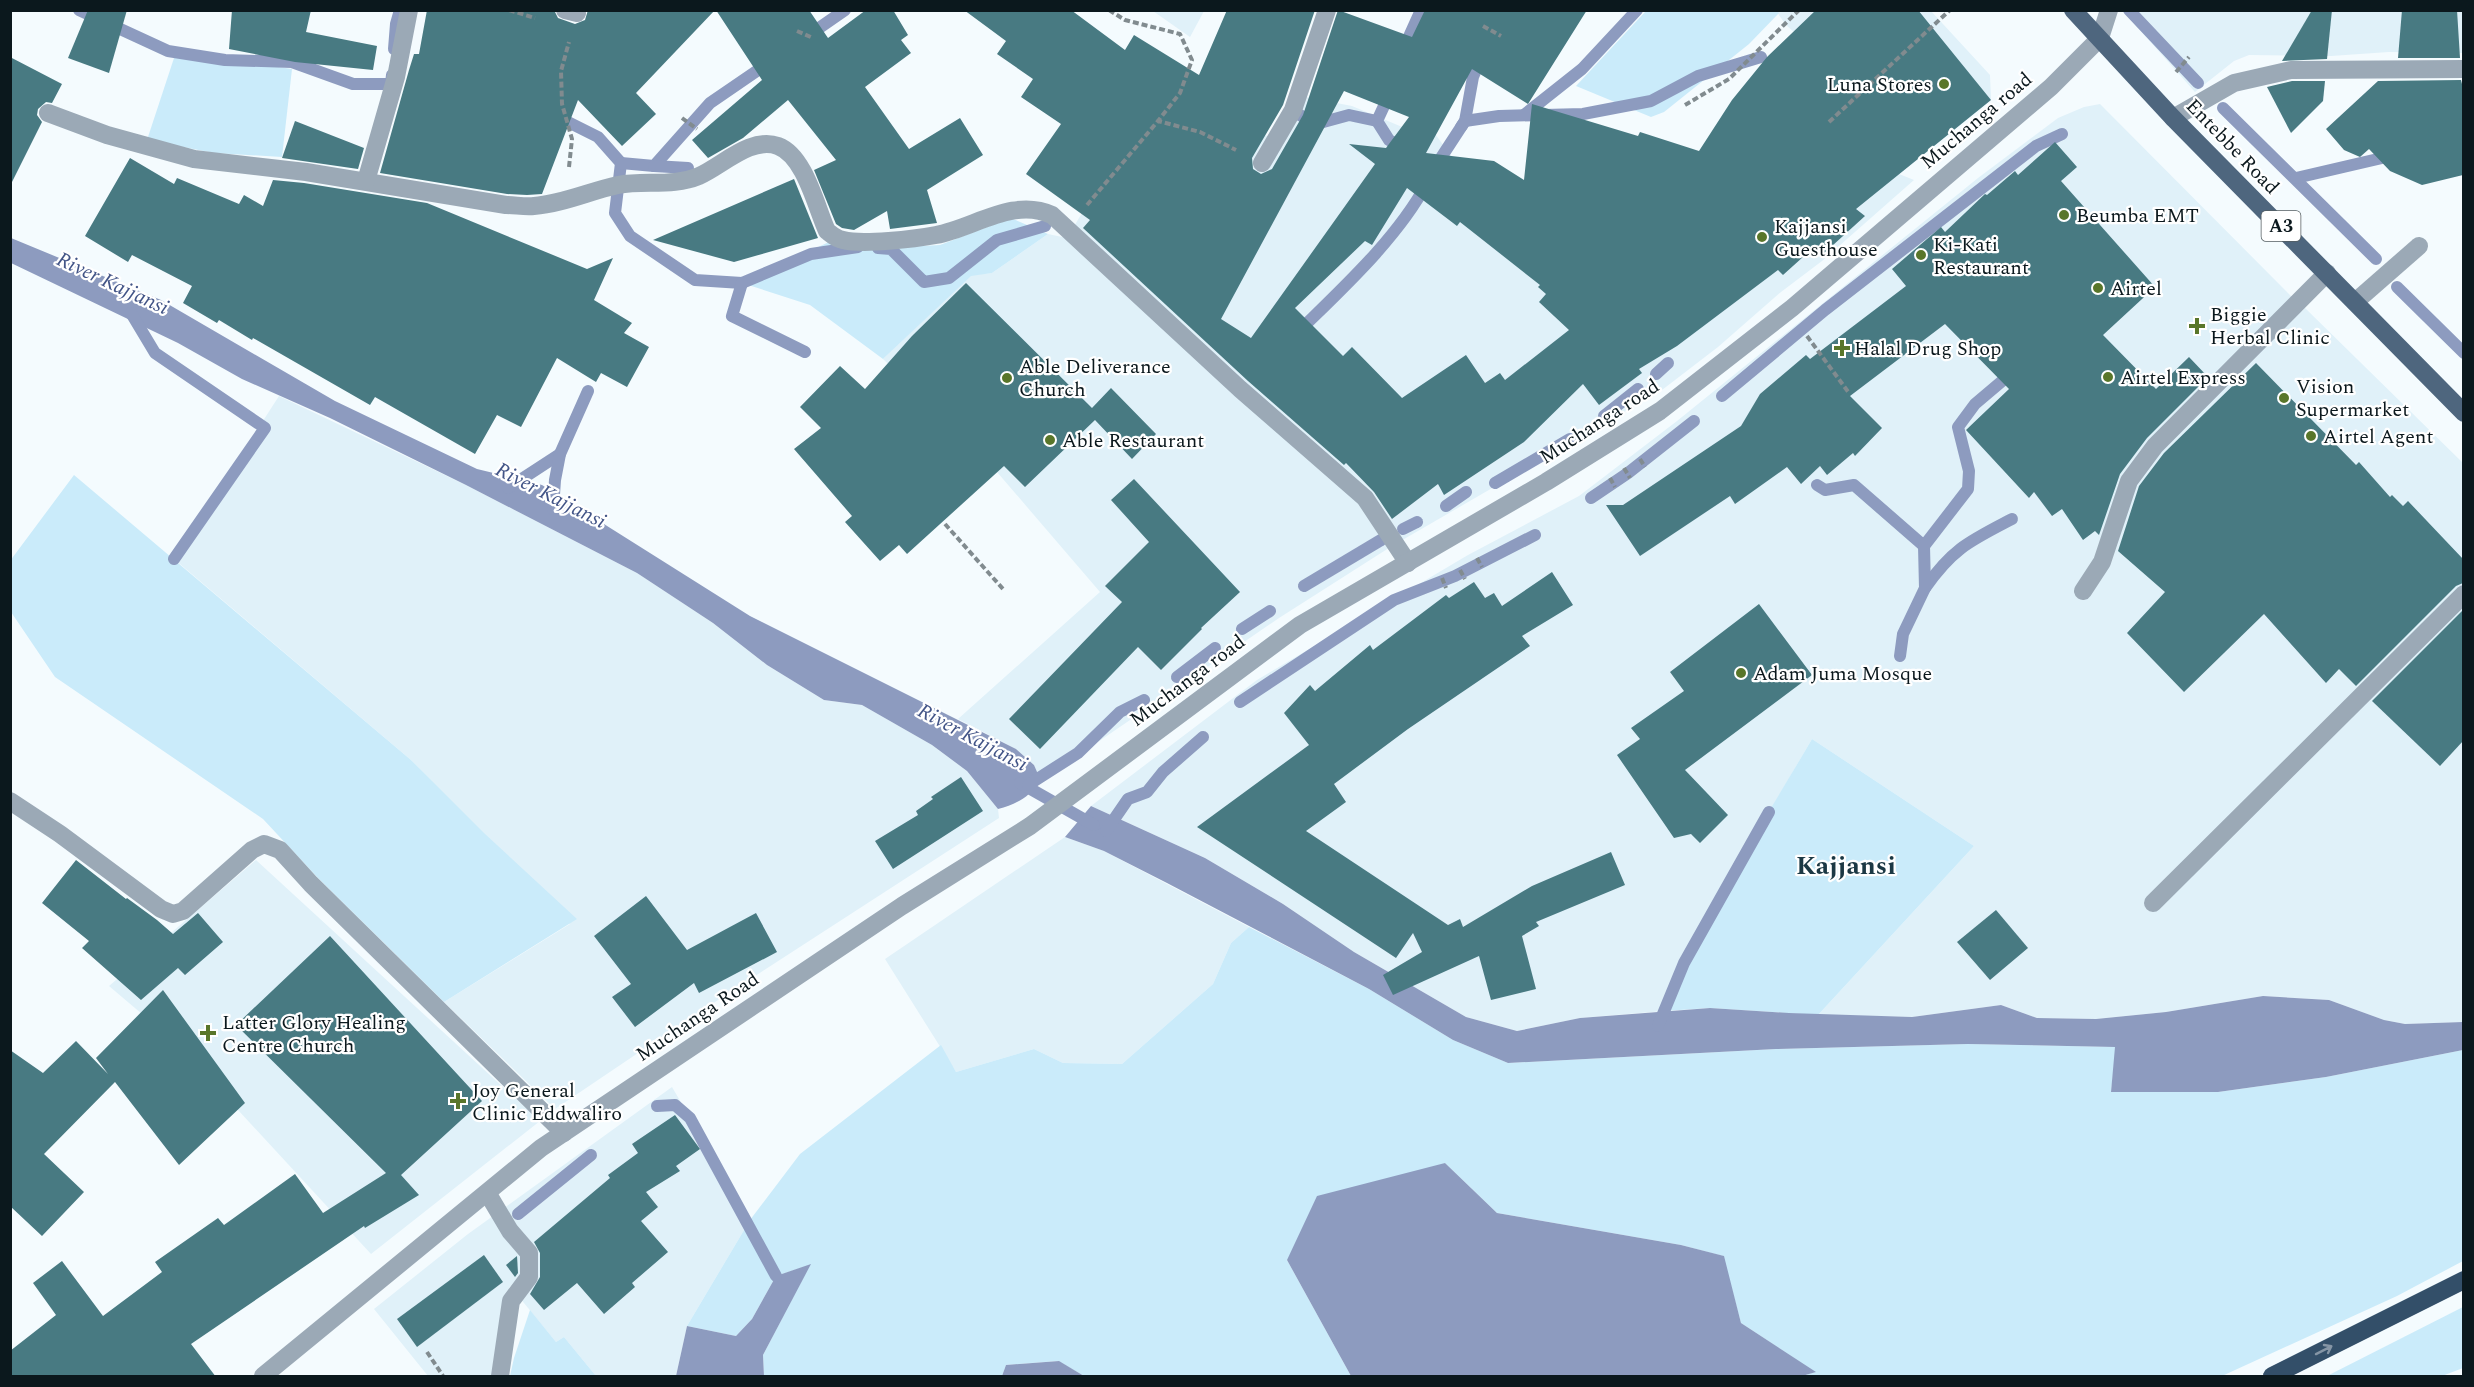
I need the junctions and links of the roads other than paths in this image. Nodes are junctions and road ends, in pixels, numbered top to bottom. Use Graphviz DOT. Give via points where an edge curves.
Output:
graph roads {
  1 [pos="409,10"];
  2 [pos="1327,10"];
  3 [pos="2073,10"];
  4 [pos="2109,10"];
  5 [pos="2100,38"];
  6 [pos="2463,69"];
  7 [pos="48,113"];
  8 [pos="2173,118"];
  9 [pos="1262,163"];
  10 [pos="366,181"];
  11 [pos="2419,246"];
  12 [pos="2327,273"];
  13 [pos="2355,302"];
  14 [pos="2463,413"];
  15 [pos="1408,563"];
  16 [pos="2083,591"];
  17 [pos="2463,594"];
  18 [pos="10,801"];
  19 [pos="1030,826"];
  20 [pos="2153,903"];
  21 [pos="564,1133"];
  22 [pos="488,1194"];
  23 [pos="2463,1280"];
  24 [pos="263,1377"];
  25 [pos="501,1377"];
  26 [pos="2272,1377"];
  1 -- 10 [label="street" via="396,77"];
  2 -- 9 [label="street" via="1293,110"];
  3 -- 5 [label="main road, Entebbe Road / A3"];
  4 -- 5 [label="street"];
  5 -- 8 [label="main road, Entebbe Road / A3"];
  5 -- 15 [label="street, Muchanga road" via="2051,87 1788,311 1660,411"];
  6 -- 8 [label="street" via="2291,70 2234,83"];
  7 -- 10 [label="street" via="107,135 194,159"];
  8 -- 12 [label="main road, Entebbe Road / A3"];
  10 -- 15 [label="street" via="506,205 535,206 618,185 677,183 700,176 747,148 777,145 801,167 827,231 844,241 936,235 1018,209 1040,210 1068,229 1240,389 1365,498"];
  11 -- 13 [label="street"];
  12 -- 13 [label="main road, Entebbe Road / A3"];
  12 -- 16 [label="street" via="2156,446 2129,481 2102,562"];
  13 -- 14 [label="main road, Entebbe Road / A3"];
  15 -- 19 [label="street, Muchanga road" via="1300,625"];
  17 -- 20 [label="street"];
  18 -- 21 [label="street" via="172,914 183,911 252,850 264,844 280,850"];
  19 -- 21 [label="street, Muchanga Road" via="892,913"];
  21 -- 22 [label="street, Muchanga Road"];
  22 -- 24 [label="street, Muchanga Road"];
  22 -- 25 [label="street" via="510,1231 529,1253 529,1277 511,1301"];
  26 -- 23 [label="highway, one-way"];
}
